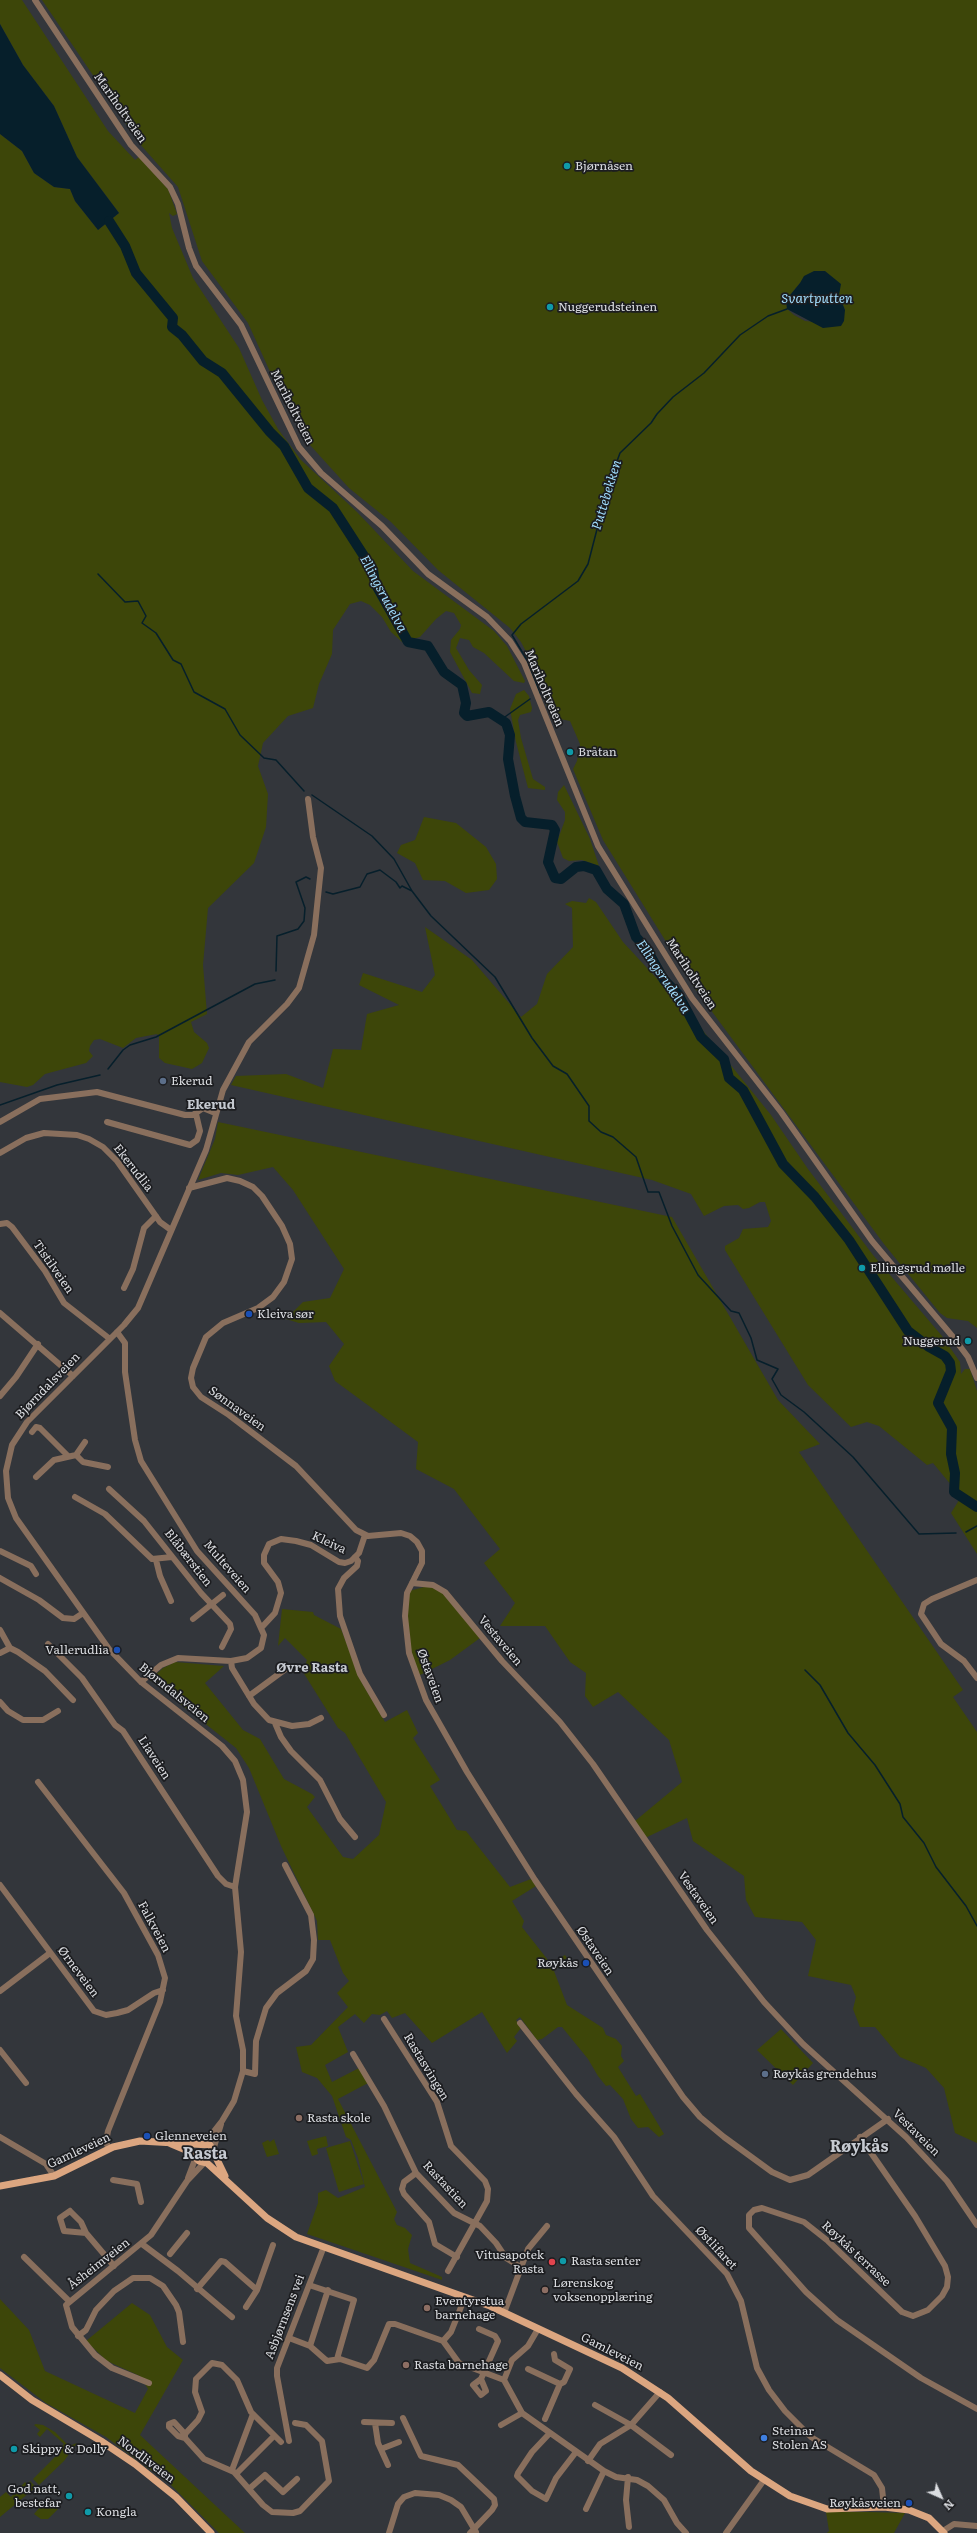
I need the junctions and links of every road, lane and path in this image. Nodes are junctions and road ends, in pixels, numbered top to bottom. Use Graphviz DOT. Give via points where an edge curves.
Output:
graph roads {
  1 [pos="35,0"];
  2 [pos="308,799"];
  3 [pos="215,1113"];
  4 [pos="196,1114"];
  5 [pos="0,1122"];
  6 [pos="107,1122"];
  7 [pos="0,1153"];
  8 [pos="189,1188"];
  9 [pos="156,1216"];
  10 [pos="0,1224"];
  11 [pos="171,1230"];
  12 [pos="124,1288"];
  13 [pos="0,1313"];
  14 [pos="117,1332"];
  15 [pos="110,1339"];
  16 [pos="38,1344"];
  17 [pos="73,1376"];
  18 [pos="977,1378"];
  19 [pos="0,1396"];
  20 [pos="32,1432"];
  21 [pos="85,1442"];
  22 [pos="76,1454"];
  23 [pos="68,1456"];
  24 [pos="108,1467"];
  25 [pos="36,1477"];
  26 [pos="3,1489"];
  27 [pos="108,1489"];
  28 [pos="75,1497"];
  29 [pos="365,1535"];
  30 [pos="0,1551"];
  31 [pos="172,1557"];
  32 [pos="355,1557"];
  33 [pos="156,1560"];
  34 [pos="36,1574"];
  35 [pos="0,1578"];
  36 [pos="977,1580"];
  37 [pos="412,1583"];
  38 [pos="223,1595"];
  39 [pos="171,1601"];
  40 [pos="211,1603"];
  41 [pos="83,1613"];
  42 [pos="192,1618"];
  43 [pos="262,1627"];
  44 [pos="0,1630"];
  45 [pos="48,1644"];
  46 [pos="222,1647"];
  47 [pos="10,1648"];
  48 [pos="0,1653"];
  49 [pos="231,1661"];
  50 [pos="287,1668"];
  51 [pos="977,1678"];
  52 [pos="140,1682"];
  53 [pos="249,1696"];
  54 [pos="73,1700"];
  55 [pos="0,1702"];
  56 [pos="58,1711"];
  57 [pos="384,1716"];
  58 [pos="321,1718"];
  59 [pos="275,1723"];
  60 [pos="38,1782"];
  61 [pos="355,1837"];
  62 [pos="285,1864"];
  63 [pos="0,1885"];
  64 [pos="235,1887"];
  65 [pos="50,1952"];
  66 [pos="163,1990"];
  67 [pos="0,1991"];
  68 [pos="384,2019"];
  69 [pos="520,2023"];
  70 [pos="0,2050"];
  71 [pos="353,2054"];
  72 [pos="243,2071"];
  73 [pos="26,2084"];
  74 [pos="888,2120"];
  75 [pos="222,2121"];
  76 [pos="0,2137"];
  77 [pos="860,2137"];
  78 [pos="168,2143"];
  79 [pos="202,2144"];
  80 [pos="108,2149"];
  81 [pos="214,2153"];
  82 [pos="196,2157"];
  83 [pos="205,2163"];
  84 [pos="416,2173"];
  85 [pos="54,2176"];
  86 [pos="227,2179"];
  87 [pos="113,2180"];
  88 [pos="187,2182"];
  89 [pos="0,2186"];
  90 [pos="141,2202"];
  91 [pos="476,2224"];
  92 [pos="977,2225"];
  93 [pos="547,2226"];
  94 [pos="86,2233"];
  95 [pos="187,2234"];
  96 [pos="142,2244"];
  97 [pos="273,2245"];
  98 [pos="323,2249"];
  99 [pos="170,2254"];
  100 [pos="24,2257"];
  101 [pos="456,2257"];
  102 [pos="114,2266"];
  103 [pos="522,2268"];
  104 [pos="448,2271"];
  105 [pos="309,2285"];
  106 [pos="197,2289"];
  107 [pos="257,2290"];
  108 [pos="328,2290"];
  109 [pos="465,2297"];
  110 [pos="67,2303"];
  111 [pos="246,2307"];
  112 [pos="504,2313"];
  113 [pos="232,2317"];
  114 [pos="478,2329"];
  115 [pos="538,2329"];
  116 [pos="78,2336"];
  117 [pos="289,2338"];
  118 [pos="443,2341"];
  119 [pos="182,2342"];
  120 [pos="310,2346"];
  121 [pos="554,2354"];
  122 [pos="337,2359"];
  123 [pos="528,2369"];
  124 [pos="484,2372"];
  125 [pos="0,2375"];
  126 [pos="481,2379"];
  127 [pos="504,2380"];
  128 [pos="149,2383"];
  129 [pos="560,2384"];
  130 [pos="660,2392"];
  131 [pos="594,2405"];
  132 [pos="977,2409"];
  133 [pos="522,2413"];
  134 [pos="253,2414"];
  135 [pos="403,2418"];
  136 [pos="545,2419"];
  137 [pos="364,2422"];
  138 [pos="295,2423"];
  139 [pos="375,2423"];
  140 [pos="392,2423"];
  141 [pos="501,2425"];
  142 [pos="630,2425"];
  143 [pos="547,2432"];
  144 [pos="274,2436"];
  145 [pos="289,2441"];
  146 [pos="281,2442"];
  147 [pos="399,2442"];
  148 [pos="381,2449"];
  149 [pos="576,2452"];
  150 [pos="670,2455"];
  151 [pos="588,2461"];
  152 [pos="388,2465"];
  153 [pos="604,2471"];
  154 [pos="234,2472"];
  155 [pos="628,2477"];
  156 [pos="297,2479"];
  157 [pos="764,2480"];
  158 [pos="249,2489"];
  159 [pos="884,2507"];
  160 [pos="586,2510"];
  161 [pos="977,2526"];
  162 [pos="629,2527"];
  163 [pos="473,2532"];
  164 [pos="943,2532"];
  165 [pos="211,2533"];
  166 [pos="389,2533"];
  167 [pos="686,2533"];
  168 [pos="726,2533"];
  1 -- 18 [label="street, Mariholtveien" via="131,145 170,187 178,204 188,248 196,266 241,325 299,447 321,473 382,526 428,574 487,617 510,641 524,663 598,846 692,998 781,1112 872,1241 953,1336 966,1354"];
  2 -- 3 [label="street, Bjørndalsveien" via="313,837 321,868 314,935 305,959 302,980 287,1004 249,1042 223,1090"];
  3 -- 4 [label="street" via="203,1108"];
  3 -- 8 [label="street, Bjørndalsveien" via="209,1144"];
  4 -- 5 [label="street" via="181,1114 97,1092 40,1099"];
  4 -- 6 [label="street" via="200,1131 197,1140 190,1145"];
  7 -- 9 [label="street, Ekerudlia" via="26,1138 44,1133 77,1134 103,1147 117,1161"];
  8 -- 11 [label="street, Bjørndalsveien"];
  8 -- 29 [label="street, Sønnaveien" via="227,1178 253,1187 282,1226 290,1244 292,1259 284,1282 273,1297 258,1308 223,1323 206,1337 193,1368 193,1387 201,1397 296,1466 349,1524"];
  9 -- 11 [label="street, Ekerudlia"];
  9 -- 12 [label="street" via="144,1228 133,1269"];
  10 -- 15 [label="street, Tistilveien" via="7,1222 12,1227 45,1271 64,1303"];
  11 -- 14 [label="street, Bjørndalsveien" via="144,1298 135,1313"];
  13 -- 16 [label="street"];
  14 -- 15 [label="street, Bjørndalsveien"];
  14 -- 43 [label="street, Multeveien" via="126,1346 125,1372 141,1461 197,1551 250,1609"];
  15 -- 17 [label="street, Bjørndalsveien"];
  16 -- 17 [label="street"];
  16 -- 19 [label="street" via="16,1378"];
  17 -- 26 [label="street, Bjørndalsveien" via="37,1411 17,1436 7,1460"];
  20 -- 23 [label="street" via="36,1427 40,1428"];
  21 -- 22 [label="street"];
  22 -- 23 [label="street"];
  22 -- 24 [label="street" via="84,1462"];
  23 -- 25 [label="street" via="54,1460"];
  26 -- 41 [label="street, Bjørndalsveien" via="19,1524"];
  27 -- 31 [label="street, Blåbærstien" via="144,1521"];
  28 -- 33 [label="street" via="105,1514 146,1554"];
  29 -- 32 [label="street, Kleiva"];
  29 -- 37 [label="street" via="400,1533 415,1540 422,1559"];
  30 -- 34 [label="street" via="31,1566"];
  31 -- 33 [label="street"];
  31 -- 40 [label="street, Blåbærstien"];
  32 -- 43 [label="street, Kleiva" via="350,1562 343,1563 301,1542 284,1539 271,1543 265,1550 264,1559 282,1593 275,1613"];
  32 -- 57 [label="street, Kleiva" via="357,1566 344,1578 338,1589 340,1616 360,1674"];
  33 -- 39 [label="street"];
  35 -- 41 [label="street" via="39,1600 63,1618 74,1619"];
  36 -- 51 [label="street" via="932,1598 924,1604 921,1614 942,1644 964,1661"];
  37 -- 74 [label="street, Vestaveien" via="433,1585 447,1594 502,1661 579,1745 707,1930 781,2022 831,2071"];
  37 -- 77 [label="street, Østaveien" via="405,1603 408,1648 418,1680 434,1715 535,1880 689,2105 732,2144 788,2180 797,2180 808,2175"];
  38 -- 40 [label="street"];
  40 -- 42 [label="street"];
  40 -- 46 [label="street, Blåbærstien" via="231,1627"];
  41 -- 52 [label="street, Bjørndalsveien" via="112,1654"];
  43 -- 49 [label="street" via="264,1640 259,1650 247,1658"];
  44 -- 47 [label="street"];
  45 -- 64 [label="street, Liaveien" via="82,1678 115,1725 123,1731 218,1876 226,1884"];
  47 -- 48 [label="street"];
  47 -- 54 [label="street" via="45,1670"];
  49 -- 52 [label="street" via="178,1658 161,1664"];
  49 -- 53 [label="street" via="232,1668"];
  50 -- 53 [label="street"];
  52 -- 64 [label="street, Bjørndalsveien" via="217,1741 238,1767 245,1787 247,1812"];
  53 -- 59 [label="street" via="261,1714"];
  55 -- 56 [label="street" via="8,1711 23,1720 44,1720"];
  58 -- 59 [label="street" via="297,1726"];
  59 -- 61 [label="street" via="291,1752 320,1780 340,1819"];
  60 -- 66 [label="street, Falkveien" via="124,1893 158,1955 165,1978"];
  62 -- 72 [label="street" via="311,1915 314,1940 312,1959 306,1971 277,1993 266,2008 256,2041 255,2074"];
  63 -- 65 [label="street, Ørneveien"];
  64 -- 72 [label="street, Bjørndalsveien" via="241,1952 236,2016 243,2050"];
  65 -- 66 [label="street, Ørneveien" via="88,2004 100,2014 117,2014 128,2010"];
  65 -- 67 [label="street"];
  66 -- 80 [label="street, Falkveien" via="108,2131"];
  68 -- 91 [label="street, Rastasvingen" via="436,2102 451,2146 487,2185 489,2197"];
  69 -- 159 [label="street, Østlifaret" via="614,2137 653,2196 727,2274 741,2301 757,2368 768,2390 811,2437 874,2475 882,2488"];
  70 -- 73 [label="street"];
  71 -- 84 [label="street, Rastastien" via="384,2106"];
  72 -- 75 [label="street, Bjørndalsveien" via="237,2094"];
  74 -- 77 [label="street, Østaveien"];
  74 -- 92 [label="street, Vestaveien" via="942,2175"];
  75 -- 79 [label="street, Bjørndalsveien"];
  75 -- 81 [label="street, Bjørndalsveien"];
  76 -- 85 [label="street" via="46,2164"];
  77 -- 132 [label="street, Røykås terrasse" via="915,2216 945,2266 947,2287 928,2310 914,2316 902,2312 804,2222 762,2208 754,2210 749,2215 749,2228 806,2292 837,2320 921,2378"];
  78 -- 79 [label="main road, Gamleveien"];
  78 -- 80 [label="main road, Gamleveien" via="133,2142"];
  78 -- 82 [label="main road, Gamleveien"];
  79 -- 81 [label="main road, Gamleveien"];
  79 -- 82 [label="main road" via="197,2148"];
  80 -- 85 [label="main road, Gamleveien"];
  81 -- 83 [label="main road"];
  81 -- 86 [label="main road, Gamleveien"];
  82 -- 83 [label="main road, Gamleveien"];
  82 -- 88 [label="street, Åsheimveien"];
  83 -- 86 [label="main road, Gamleveien"];
  83 -- 88 [label="street, Åsheimveien"];
  84 -- 91 [label="street, Rastastien" via="454,2213"];
  84 -- 101 [label="street" via="404,2182 404,2194 429,2222 435,2244"];
  85 -- 89 [label="main road, Gamleveien"];
  86 -- 98 [label="main road, Gamleveien" via="274,2224"];
  87 -- 90 [label="street" via="136,2184"];
  88 -- 96 [label="street, Åsheimveien" via="156,2230"];
  91 -- 101 [label="street, Rastasvingen"];
  91 -- 103 [label="street, Rastastien" via="488,2233 506,2258"];
  93 -- 103 [label="street" via="533,2240"];
  94 -- 94 [label="street" via="64,2231 61,2216 70,2211 81,2222"];
  94 -- 102 [label="street"];
  95 -- 99 [label="street"];
  96 -- 102 [label="street, Åsheimveien"];
  96 -- 106 [label="street, Åsheimveien"];
  97 -- 107 [label="street"];
  98 -- 105 [label="street, Asbjørnsens vei"];
  98 -- 109 [label="main road, Gamleveien"];
  100 -- 110 [label="street, Åsheimveien"];
  101 -- 104 [label="street, Rastasvingen"];
  102 -- 110 [label="street, Åsheimveien"];
  103 -- 112 [label="street"];
  105 -- 108 [label="street"];
  105 -- 117 [label="street, Asbjørnsens vei"];
  106 -- 107 [label="street" via="221,2261"];
  106 -- 113 [label="street, Åsheimveien"];
  107 -- 111 [label="street"];
  108 -- 120 [label="street"];
  108 -- 122 [label="street" via="354,2300"];
  109 -- 112 [label="main road, Gamleveien"];
  109 -- 118 [label="street" via="451,2332"];
  110 -- 116 [label="street" via="72,2327"];
  112 -- 115 [label="main road, Gamleveien"];
  114 -- 124 [label="street" via="498,2338"];
  115 -- 127 [label="street" via="528,2346 512,2360"];
  115 -- 130 [label="main road, Gamleveien" via="612,2363"];
  116 -- 119 [label="street" via="86,2330 96,2310 114,2291 133,2278 150,2278 163,2286 176,2304"];
  116 -- 128 [label="street" via="106,2364"];
  117 -- 120 [label="street"];
  117 -- 145 [label="street, Asbjørnsens vei" via="277,2368"];
  118 -- 122 [label="street" via="391,2324 387,2326 374,2360 367,2368"];
  118 -- 124 [label="street" via="459,2363"];
  120 -- 122 [label="street" via="327,2361"];
  121 -- 129 [label="street" via="555,2360 570,2369 564,2382"];
  123 -- 129 [label="street"];
  124 -- 126 [label="street"];
  124 -- 127 [label="street"];
  125 -- 165 [label="main road, Nordliveien" via="32,2400 135,2464 176,2497"];
  127 -- 133 [label="street"];
  129 -- 136 [label="street"];
  130 -- 142 [label="street"];
  130 -- 157 [label="main road, Gamleveien"];
  131 -- 142 [label="street"];
  133 -- 141 [label="street"];
  133 -- 143 [label="street"];
  134 -- 144 [label="street"];
  134 -- 154 [label="street"];
  134 -- 154 [label="street" via="237,2380 222,2365 212,2363 196,2379 195,2392 202,2412 185,2436 204,2459"];
  135 -- 163 [label="street" via="421,2456 458,2465 494,2499 495,2505 492,2510"];
  137 -- 139 [label="street"];
  138 -- 158 [label="street" via="306,2425 322,2441 328,2467 327,2484 302,2510 294,2513 268,2510"];
  139 -- 140 [label="street"];
  139 -- 148 [label="street"];
  142 -- 150 [label="street"];
  142 -- 151 [label="street" via="606,2438"];
  143 -- 149 [label="street"];
  143 -- 149 [label="street" via="517,2476 532,2491 546,2499 556,2478"];
  144 -- 146 [label="street"];
  144 -- 154 [label="street"];
  147 -- 148 [label="street"];
  148 -- 152 [label="street"];
  149 -- 151 [label="street"];
  151 -- 153 [label="street"];
  153 -- 155 [label="street" via="616,2477"];
  153 -- 160 [label="street"];
  154 -- 158 [label="street"];
  155 -- 162 [label="street" via="626,2500"];
  155 -- 167 [label="street" via="648,2486 664,2500"];
  156 -- 158 [label="street" via="282,2492 265,2475"];
  157 -- 159 [label="main road, Gamleveien" via="790,2496 817,2507 838,2510"];
  157 -- 168 [label="street"];
  159 -- 164 [label="main road, Gamleveien" via="922,2514"];
  161 -- 164 [label="street, Gamleveien" via="954,2524"];
  163 -- 166 [label="street" via="461,2507 452,2500 438,2495 415,2493 404,2497 398,2504"];
}
